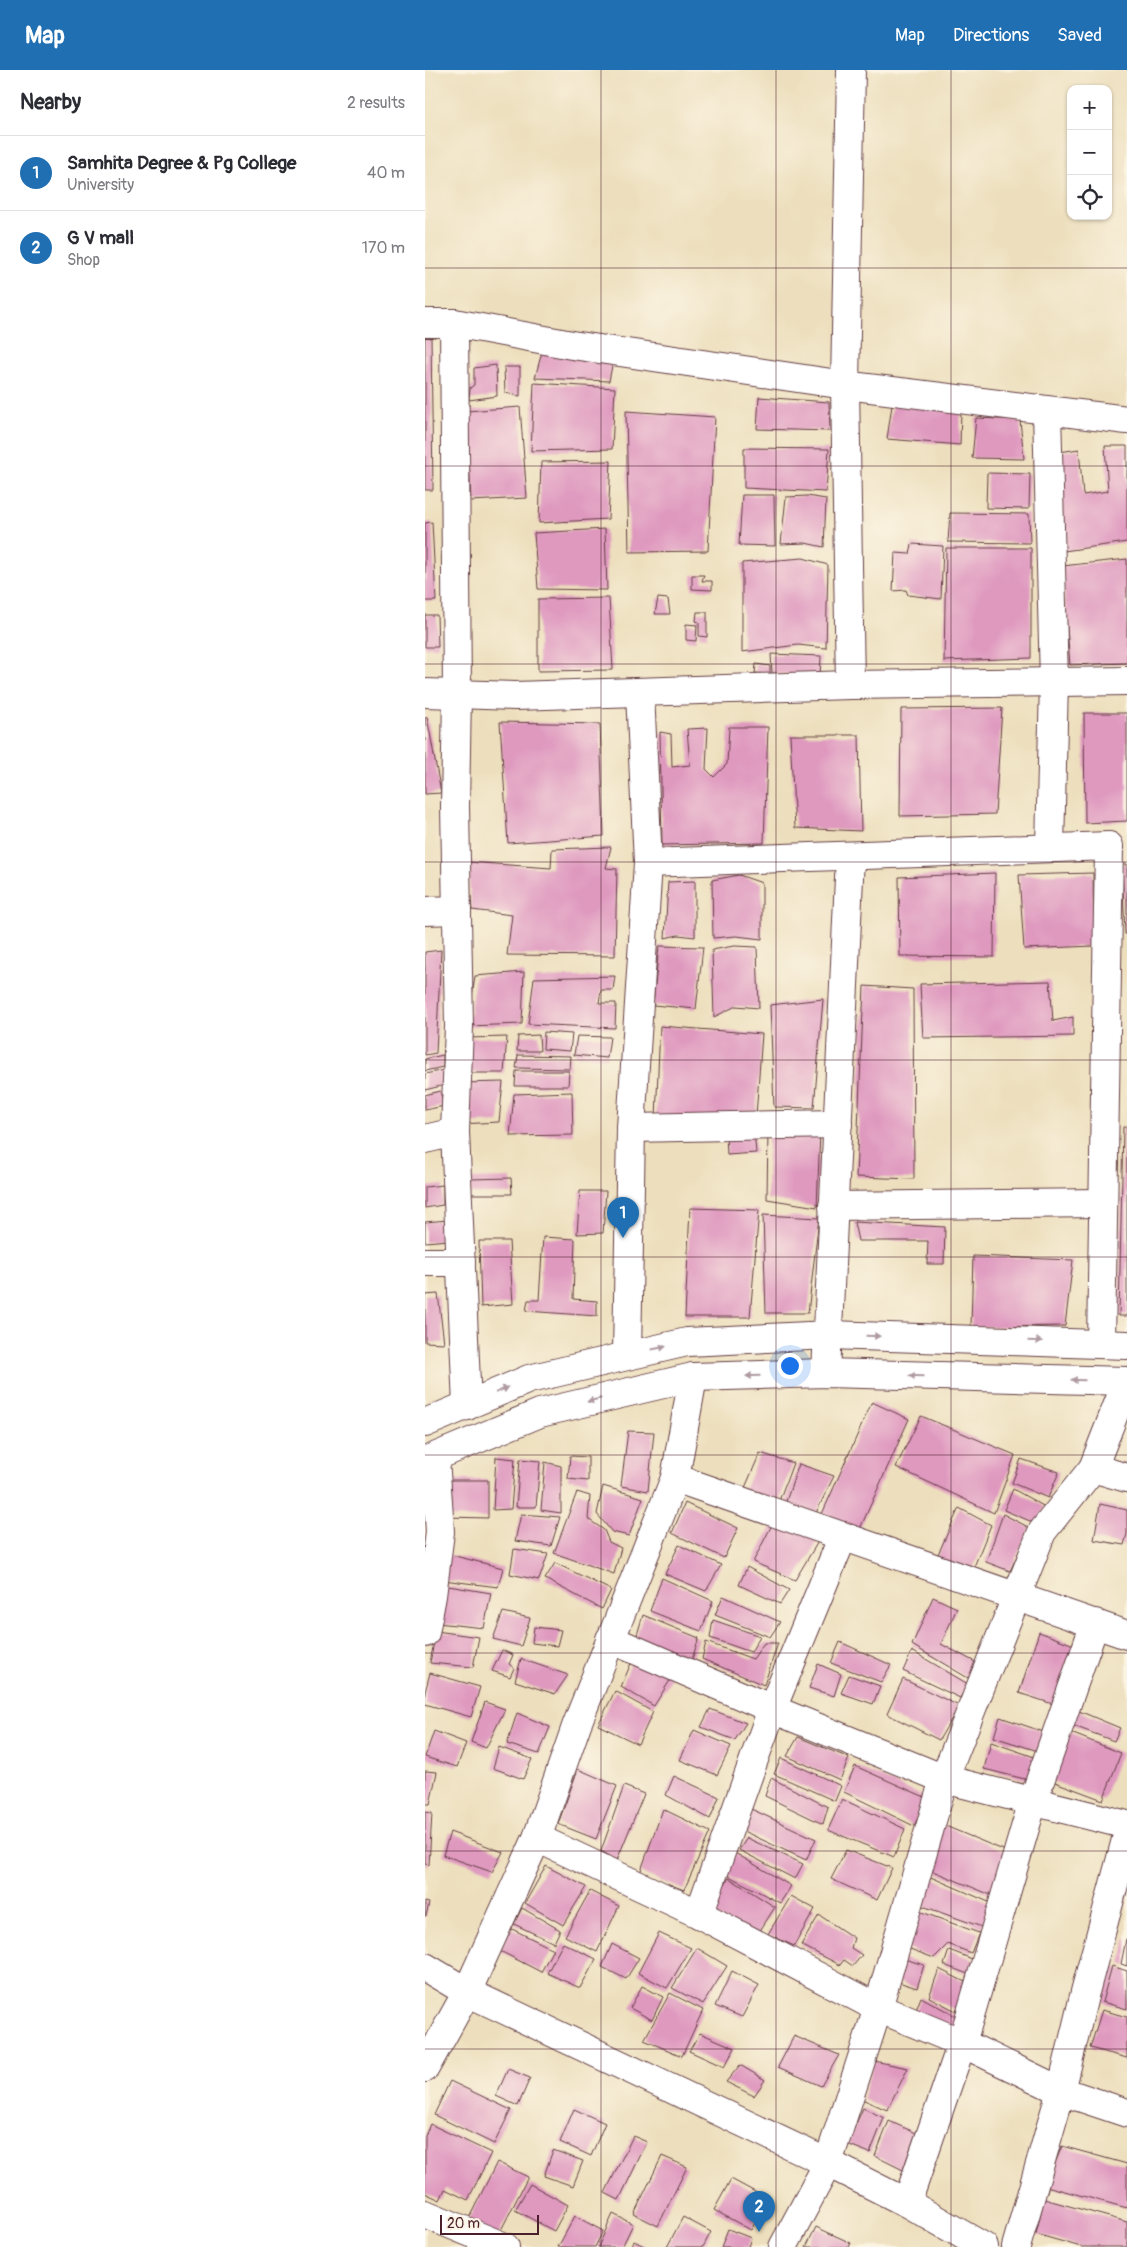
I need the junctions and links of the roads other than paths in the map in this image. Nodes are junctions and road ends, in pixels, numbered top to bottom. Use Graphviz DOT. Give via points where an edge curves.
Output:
graph roads {
  1 [pos="851,70"];
  2 [pos="425,323"];
  3 [pos="453,323"];
  4 [pos="845,385"];
  5 [pos="1047,411"];
  6 [pos="1127,420"];
  7 [pos="1127,681"];
  8 [pos="1054,682"];
  9 [pos="849,685"];
  10 [pos="425,693"];
  11 [pos="641,693"];
  12 [pos="457,694"];
  13 [pos="1050,848"];
  14 [pos="850,856"];
  15 [pos="648,863"];
  16 [pos="457,910"];
  17 [pos="425,911"];
  18 [pos="838,1124"];
  19 [pos="631,1128"];
  20 [pos="455,1132"];
  21 [pos="425,1139"];
  22 [pos="1102,1204"];
  23 [pos="833,1206"];
  24 [pos="425,1262"];
  25 [pos="461,1262"];
  26 [pos="829,1335"];
  27 [pos="1114,1344"];
  28 [pos="627,1355"];
  29 [pos="826,1373"];
  30 [pos="693,1378"];
  31 [pos="1127,1381"];
  32 [pos="467,1406"];
  33 [pos="425,1423"];
  34 [pos="430,1460"];
  35 [pos="1093,1468"];
  36 [pos="675,1478"];
  37 [pos="1127,1478"];
  38 [pos="843,1536"];
  39 [pos="1017,1596"];
  40 [pos="1095,1623"];
  41 [pos="425,1633"];
  42 [pos="1127,1634"];
  43 [pos="609,1639"];
  44 [pos="772,1709"];
  45 [pos="944,1779"];
  46 [pos="1033,1801"];
  47 [pos="1127,1825"];
  48 [pos="1127,1836"];
  49 [pos="537,1838"];
  50 [pos="699,1914"];
  51 [pos="425,1967"];
  52 [pos="467,1992"];
  53 [pos="878,2008"];
  54 [pos="962,2043"];
  55 [pos="425,2068"];
  56 [pos="1061,2091"];
  57 [pos="1127,2113"];
  58 [pos="828,2164"];
  59 [pos="907,2203"];
  60 [pos="425,2214"];
  61 [pos="490,2244"];
  62 [pos="783,2247"];
  63 [pos="984,2247"];
  64 [pos="1016,2247"];
  1 -- 4 [label="street"];
  2 -- 3 [label="street"];
  3 -- 4 [label="street" via="572,345"];
  3 -- 12 [label="street"];
  4 -- 5 [label="street"];
  4 -- 9 [label="street"];
  5 -- 6 [label="street"];
  5 -- 8 [label="street"];
  7 -- 8 [label="street"];
  8 -- 9 [label="street"];
  8 -- 13 [label="street"];
  9 -- 11 [label="street"];
  10 -- 12 [label="street"];
  11 -- 12 [label="street"];
  11 -- 15 [label="street"];
  12 -- 16 [label="street"];
  13 -- 14 [label="street"];
  13 -- 22 [label="street" via="1109,846"];
  14 -- 15 [label="street"];
  14 -- 18 [label="street"];
  15 -- 19 [label="street"];
  16 -- 17 [label="street"];
  16 -- 20 [label="street" via="459,1026"];
  18 -- 19 [label="street"];
  18 -- 23 [label="street"];
  19 -- 28 [label="street"];
  20 -- 21 [label="street"];
  20 -- 25 [label="street"];
  22 -- 23 [label="street"];
  22 -- 27 [label="street"];
  23 -- 26 [label="street"];
  24 -- 25 [label="street"];
  25 -- 32 [label="street"];
  26 -- 27 [label="street, one-way"];
  28 -- 26 [label="street, one-way" via="687,1342"];
  26 -- 29 [label="street"];
  32 -- 28 [label="street, one-way" via="529,1379"];
  29 -- 30 [label="street, one-way"];
  31 -- 29 [label="street, one-way"];
  30 -- 34 [label="street, one-way" via="540,1413"];
  30 -- 36 [label="street"];
  31 -- 35 [label="street"];
  32 -- 33 [label="street"];
  34 -- 41 [label="street" via="440,1532"];
  35 -- 37 [label="street"];
  35 -- 39 [label="street" via="1042,1532"];
  36 -- 38 [label="street"];
  36 -- 43 [label="street"];
  38 -- 39 [label="street"];
  38 -- 44 [label="street"];
  39 -- 40 [label="street"];
  39 -- 45 [label="street"];
  40 -- 42 [label="street"];
  40 -- 46 [label="street"];
  43 -- 44 [label="street"];
  43 -- 49 [label="street"];
  44 -- 45 [label="street"];
  44 -- 50 [label="street"];
  45 -- 46 [label="street"];
  45 -- 53 [label="street"];
  46 -- 47 [label="street"];
  46 -- 54 [label="street"];
  48 -- 56 [label="street"];
  49 -- 50 [label="street"];
  49 -- 52 [label="street"];
  50 -- 53 [label="street"];
  51 -- 52 [label="street"];
  52 -- 55 [label="street"];
  52 -- 58 [label="street"];
  53 -- 54 [label="street"];
  53 -- 58 [label="street"];
  54 -- 56 [label="street"];
  54 -- 59 [label="street"];
  56 -- 57 [label="street"];
  56 -- 64 [label="street"];
  58 -- 59 [label="street"];
  58 -- 62 [label="street"];
  59 -- 63 [label="street"];
  60 -- 61 [label="street"];
}
